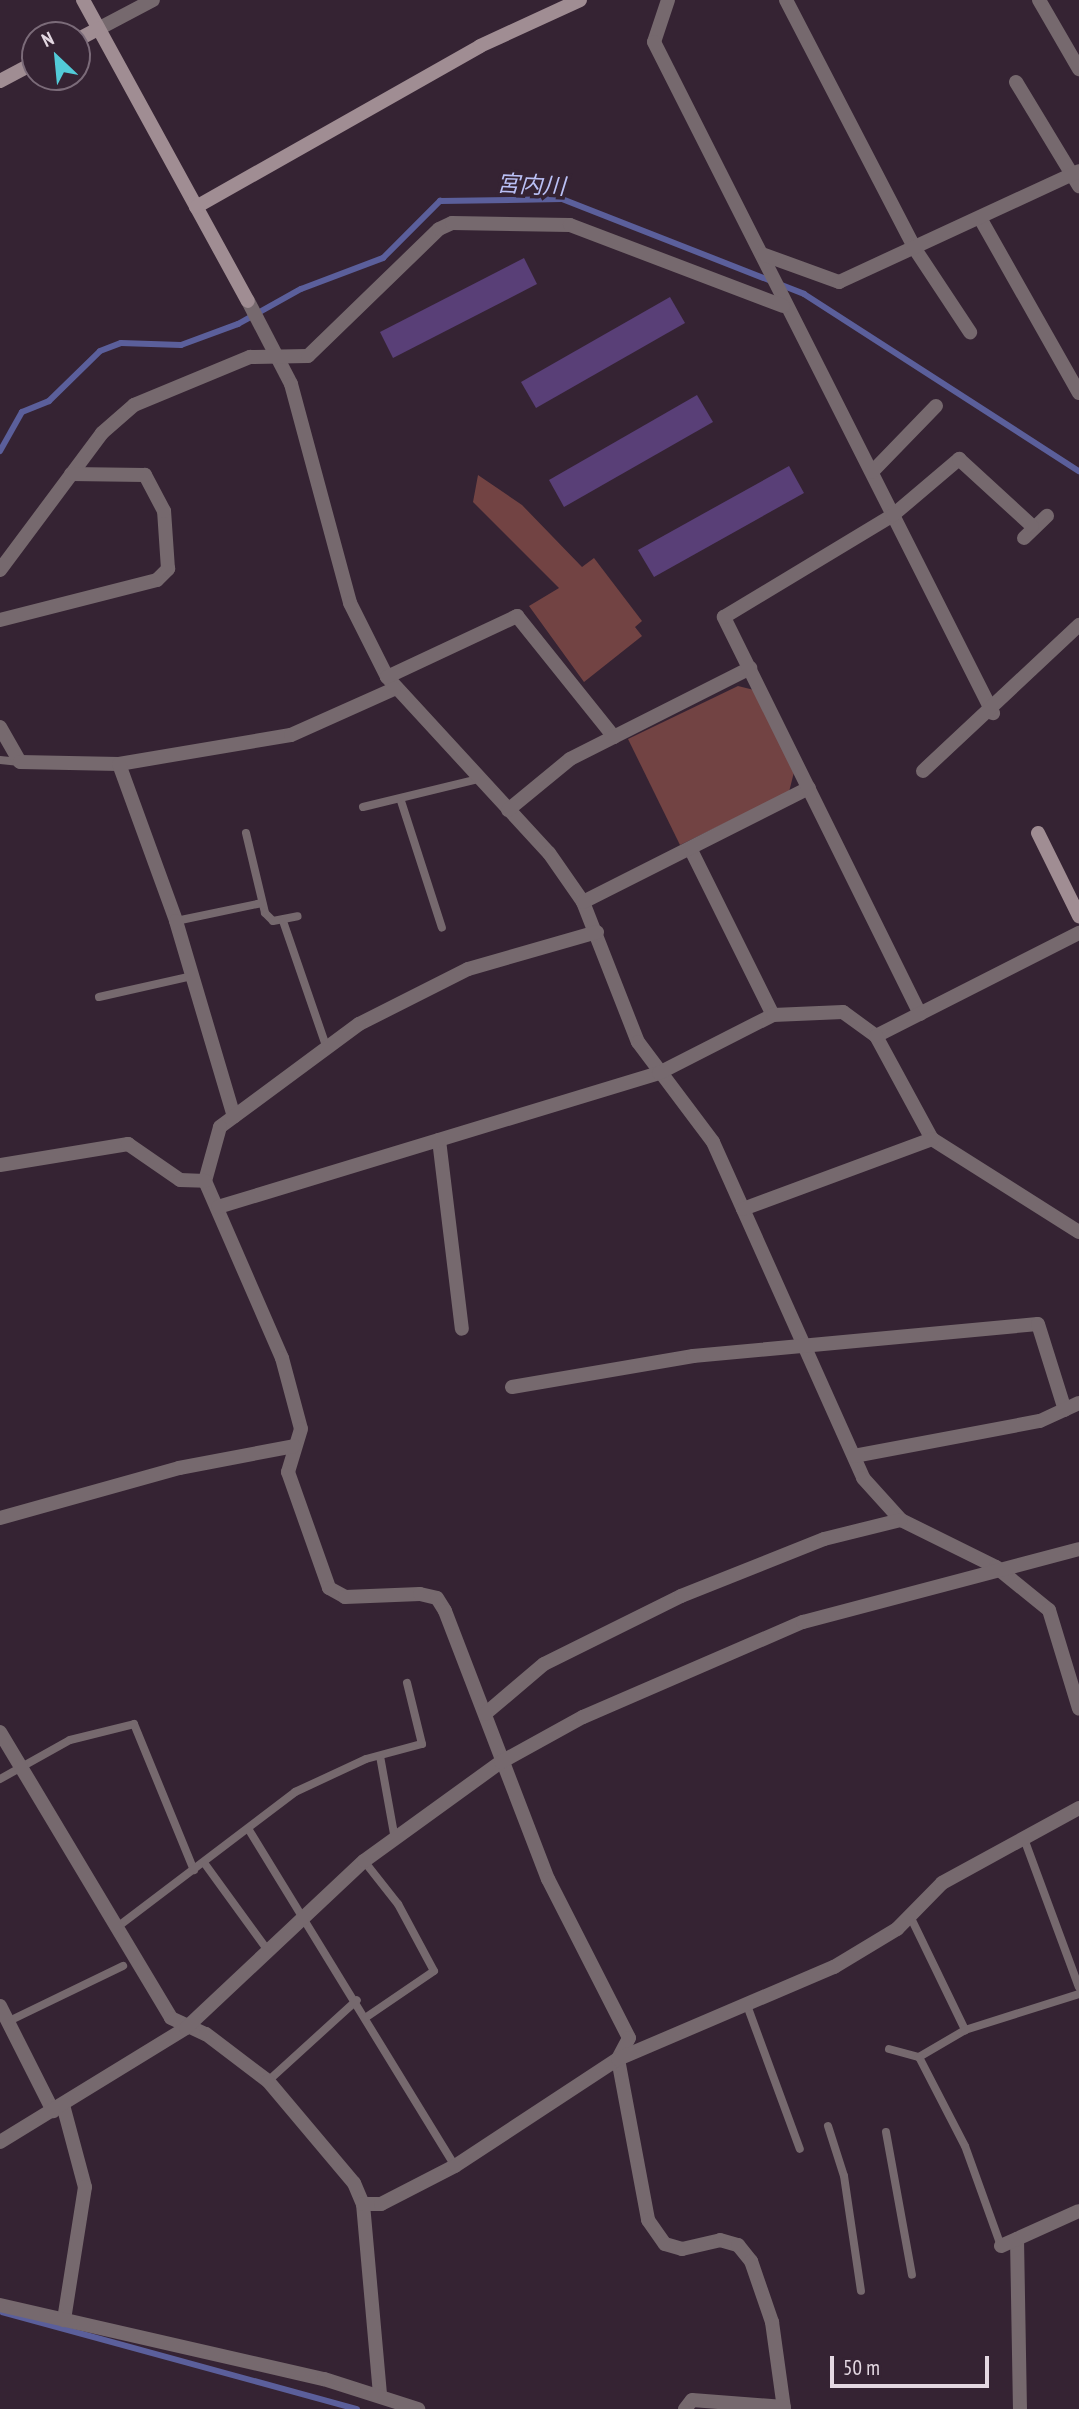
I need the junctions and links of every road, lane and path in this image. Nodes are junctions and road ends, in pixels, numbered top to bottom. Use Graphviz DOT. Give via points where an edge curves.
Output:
graph roads {
  1 [pos="83,0"];
  2 [pos="153,0"];
  3 [pos="580,0"];
  4 [pos="668,0"];
  5 [pos="786,0"];
  6 [pos="1039,0"];
  7 [pos="98,29"];
  8 [pos="91,33"];
  9 [pos="1079,69"];
  10 [pos="21,70"];
  11 [pos="0,81"];
  12 [pos="1016,82"];
  13 [pos="1077,177"];
  14 [pos="196,207"];
  15 [pos="980,218"];
  16 [pos="915,249"];
  17 [pos="762,254"];
  18 [pos="783,306"];
  19 [pos="970,331"];
  20 [pos="277,358"];
  21 [pos="1079,393"];
  22 [pos="936,406"];
  23 [pos="872,472"];
  24 [pos="71,474"];
  25 [pos="893,514"];
  26 [pos="1047,516"];
  27 [pos="0,570"];
  28 [pos="0,620"];
  29 [pos="1076,634"];
  30 [pos="750,668"];
  31 [pos="391,683"];
  32 [pos="993,713"];
  33 [pos="0,727"];
  34 [pos="614,737"];
  35 [pos="0,760"];
  36 [pos="20,762"];
  37 [pos="119,764"];
  38 [pos="923,771"];
  39 [pos="475,780"];
  40 [pos="809,788"];
  41 [pos="401,802"];
  42 [pos="363,807"];
  43 [pos="508,810"];
  44 [pos="246,832"];
  45 [pos="1038,833"];
  46 [pos="691,850"];
  47 [pos="583,902"];
  48 [pos="262,903"];
  49 [pos="298,916"];
  50 [pos="1079,916"];
  51 [pos="176,921"];
  52 [pos="283,922"];
  53 [pos="442,928"];
  54 [pos="597,932"];
  55 [pos="1079,933"];
  56 [pos="192,976"];
  57 [pos="99,997"];
  58 [pos="920,1014"];
  59 [pos="773,1015"];
  60 [pos="876,1036"];
  61 [pos="326,1046"];
  62 [pos="659,1073"];
  63 [pos="234,1117"];
  64 [pos="932,1139"];
  65 [pos="439,1140"];
  66 [pos="0,1165"];
  67 [pos="205,1181"];
  68 [pos="218,1207"];
  69 [pos="743,1209"];
  70 [pos="1079,1233"];
  71 [pos="462,1329"];
  72 [pos="805,1347"];
  73 [pos="512,1387"];
  74 [pos="1079,1403"];
  75 [pos="1065,1410"];
  76 [pos="293,1446"];
  77 [pos="854,1456"];
  78 [pos="0,1518"];
  79 [pos="901,1520"];
  80 [pos="1079,1549"];
  81 [pos="996,1567"];
  82 [pos="1073,1660"];
  83 [pos="407,1683"];
  84 [pos="1079,1709"];
  85 [pos="485,1714"];
  86 [pos="0,1732"];
  87 [pos="380,1756"];
  88 [pos="501,1762"];
  89 [pos="24,1769"];
  90 [pos="0,1779"];
  91 [pos="1079,1808"];
  92 [pos="249,1830"];
  93 [pos="1023,1836"];
  94 [pos="395,1839"];
  95 [pos="364,1861"];
  96 [pos="205,1864"];
  97 [pos="194,1870"];
  98 [pos="301,1916"];
  99 [pos="910,1916"];
  100 [pos="116,1928"];
  101 [pos="266,1948"];
  102 [pos="122,1966"];
  103 [pos="1079,1987"];
  104 [pos="1079,1994"];
  105 [pos="357,2000"];
  106 [pos="0,2006"];
  107 [pos="748,2008"];
  108 [pos="365,2018"];
  109 [pos="7,2022"];
  110 [pos="186,2028"];
  111 [pos="965,2030"];
  112 [pos="889,2049"];
  113 [pos="919,2057"];
  114 [pos="618,2059"];
  115 [pos="268,2081"];
  116 [pos="58,2108"];
  117 [pos="828,2126"];
  118 [pos="886,2132"];
  119 [pos="0,2142"];
  120 [pos="800,2150"];
  121 [pos="454,2166"];
  122 [pos="363,2204"];
  123 [pos="1079,2211"];
  124 [pos="1017,2239"];
  125 [pos="1001,2246"];
  126 [pos="912,2275"];
  127 [pos="862,2291"];
  128 [pos="0,2305"];
  129 [pos="64,2320"];
  130 [pos="380,2396"];
  131 [pos="784,2408"];
  132 [pos="418,2409"];
  133 [pos="685,2409"];
  134 [pos="1020,2409"];
  1 -- 7 [label="street"];
  2 -- 7 [label="street"];
  3 -- 14 [label="street" via="480,46"];
  4 -- 17 [label="street" via="654,42"];
  5 -- 16 [label="street"];
  6 -- 9 [label="street"];
  7 -- 8 [label="street"];
  7 -- 14 [label="street"];
  10 -- 11 [label="street"];
  12 -- 13 [label="street"];
  13 -- 15 [label="street"];
  14 -- 20 [label="street"];
  15 -- 16 [label="street"];
  15 -- 21 [label="street"];
  16 -- 17 [label="street" via="839,282"];
  16 -- 19 [label="street"];
  17 -- 18 [label="street"];
  18 -- 20 [label="street" via="570,225 473,220 439,229 308,356"];
  18 -- 23 [label="street"];
  20 -- 24 [label="street" via="250,357 134,405"];
  20 -- 31 [label="street" via="314,456 350,603"];
  22 -- 23 [label="street"];
  23 -- 25 [label="street"];
  24 -- 27 [label="street"];
  24 -- 28 [label="street" via="145,475 164,511 168,569 157,580"];
  25 -- 26 [label="street" via="959,459 1028,532"];
  25 -- 30 [label="street" via="724,617"];
  25 -- 32 [label="street"];
  29 -- 32 [label="street"];
  30 -- 34 [label="street"];
  30 -- 40 [label="street"];
  31 -- 34 [label="street" via="517,616"];
  31 -- 37 [label="street" via="291,735"];
  31 -- 39 [label="street"];
  32 -- 38 [label="street"];
  33 -- 36 [label="street"];
  34 -- 43 [label="street" via="570,759"];
  35 -- 36 [label="lane"];
  36 -- 37 [label="street"];
  37 -- 51 [label="street"];
  39 -- 41 [label="lane"];
  39 -- 43 [label="street"];
  40 -- 46 [label="street"];
  40 -- 58 [label="street"];
  41 -- 42 [label="lane"];
  41 -- 53 [label="lane"];
  43 -- 47 [label="street"];
  44 -- 48 [label="lane"];
  45 -- 50 [label="street"];
  46 -- 47 [label="street"];
  46 -- 59 [label="street"];
  47 -- 54 [label="street"];
  48 -- 51 [label="lane"];
  48 -- 52 [label="lane" via="273,921"];
  49 -- 52 [label="lane"];
  51 -- 56 [label="street"];
  52 -- 61 [label="lane"];
  54 -- 61 [label="street" via="468,969"];
  54 -- 62 [label="street" via="638,1042"];
  55 -- 58 [label="street"];
  56 -- 57 [label="lane"];
  56 -- 63 [label="street"];
  58 -- 60 [label="street"];
  59 -- 60 [label="street" via="843,1012"];
  59 -- 62 [label="street"];
  60 -- 64 [label="street"];
  61 -- 63 [label="street"];
  62 -- 65 [label="street"];
  62 -- 69 [label="street" via="713,1142"];
  63 -- 67 [label="street" via="213,1134"];
  64 -- 69 [label="street"];
  64 -- 70 [label="street"];
  65 -- 68 [label="street"];
  65 -- 71 [label="street"];
  66 -- 67 [label="street" via="128,1144 180,1180"];
  67 -- 68 [label="street"];
  68 -- 76 [label="street" via="282,1358 301,1429"];
  69 -- 72 [label="street"];
  72 -- 73 [label="street" via="692,1356"];
  72 -- 75 [label="street" via="1038,1324"];
  72 -- 77 [label="street"];
  74 -- 75 [label="street"];
  75 -- 77 [label="street" via="1041,1421"];
  76 -- 78 [label="street" via="179,1468"];
  76 -- 85 [label="street" via="288,1472 329,1588 345,1597 437,1598"];
  77 -- 79 [label="street" via="863,1478"];
  79 -- 81 [label="street"];
  79 -- 85 [label="street" via="824,1539 681,1596 544,1664"];
  80 -- 81 [label="street"];
  81 -- 82 [label="street" via="1049,1610"];
  81 -- 88 [label="street" via="803,1622 709,1657"];
  82 -- 84 [label="street"];
  83 -- 87 [label="lane" via="422,1744"];
  85 -- 88 [label="street"];
  86 -- 89 [label="street"];
  87 -- 92 [label="lane" via="295,1793"];
  87 -- 94 [label="lane"];
  88 -- 94 [label="street"];
  88 -- 114 [label="street" via="548,1879 629,2038"];
  89 -- 90 [label="lane"];
  89 -- 97 [label="lane" via="70,1740 134,1724"];
  89 -- 100 [label="street"];
  91 -- 93 [label="street"];
  92 -- 96 [label="lane"];
  92 -- 98 [label="lane"];
  93 -- 99 [label="street" via="942,1883"];
  93 -- 103 [label="lane"];
  94 -- 95 [label="street"];
  95 -- 98 [label="street"];
  95 -- 108 [label="lane" via="398,1904 434,1971"];
  96 -- 97 [label="lane"];
  96 -- 101 [label="lane"];
  97 -- 100 [label="lane"];
  98 -- 101 [label="street"];
  98 -- 105 [label="lane"];
  99 -- 107 [label="street" via="834,1967"];
  99 -- 111 [label="lane"];
  100 -- 110 [label="street" via="171,2018"];
  101 -- 110 [label="street"];
  102 -- 109 [label="lane"];
  104 -- 111 [label="lane"];
  105 -- 108 [label="lane"];
  105 -- 115 [label="lane"];
  106 -- 109 [label="street"];
  107 -- 114 [label="street"];
  107 -- 120 [label="lane"];
  108 -- 121 [label="lane"];
  109 -- 116 [label="street"];
  110 -- 115 [label="street" via="206,2034"];
  110 -- 116 [label="street"];
  111 -- 113 [label="lane"];
  112 -- 113 [label="lane"];
  113 -- 125 [label="lane" via="965,2146"];
  114 -- 121 [label="street"];
  114 -- 131 [label="street" via="648,2220 665,2244 682,2249 720,2240 738,2245 751,2261 772,2322"];
  115 -- 122 [label="street" via="339,2158"];
  116 -- 119 [label="street"];
  116 -- 129 [label="street" via="85,2187"];
  117 -- 127 [label="lane" via="844,2176"];
  118 -- 126 [label="lane"];
  121 -- 122 [label="street" via="381,2204"];
  122 -- 130 [label="street"];
  123 -- 124 [label="street"];
  124 -- 125 [label="street"];
  124 -- 134 [label="street"];
  128 -- 129 [label="street"];
  129 -- 130 [label="street"];
  130 -- 132 [label="street"];
  131 -- 133 [label="street" via="692,2400"];
}
